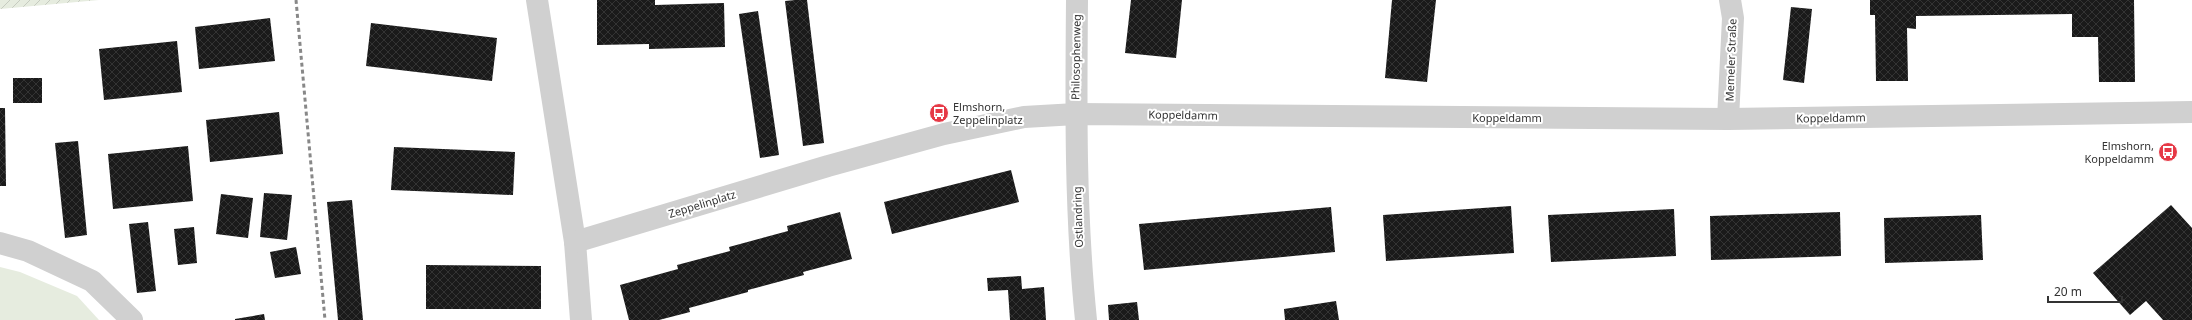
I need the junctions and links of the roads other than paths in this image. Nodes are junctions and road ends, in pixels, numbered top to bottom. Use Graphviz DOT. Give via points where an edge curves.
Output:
graph roads {
  1 [pos="537,0"];
  2 [pos="1077,0"];
  3 [pos="1730,0"];
  4 [pos="2192,112"];
  5 [pos="1076,114"];
  6 [pos="1728,120"];
  7 [pos="828,166"];
  8 [pos="575,242"];
  9 [pos="0,243"];
  10 [pos="132,320"];
  11 [pos="581,320"];
  12 [pos="1086,320"];
  1 -- 8 [label="street"];
  2 -- 5 [label="street, Philosophenweg"];
  3 -- 6 [label="street, Memeler Straße" via="1733,18"];
  4 -- 6 [label="street, Koppeldamm"];
  5 -- 6 [label="street, Koppeldamm"];
  5 -- 7 [label="street, Koppeldamm" via="1024,117 944,134"];
  5 -- 12 [label="street, Ostlandring" via="1080,265"];
  7 -- 8 [label="street, Zeppelinplatz"];
  8 -- 11 [label="street"];
  9 -- 10 [label="street" via="28,251 92,281"];
}
